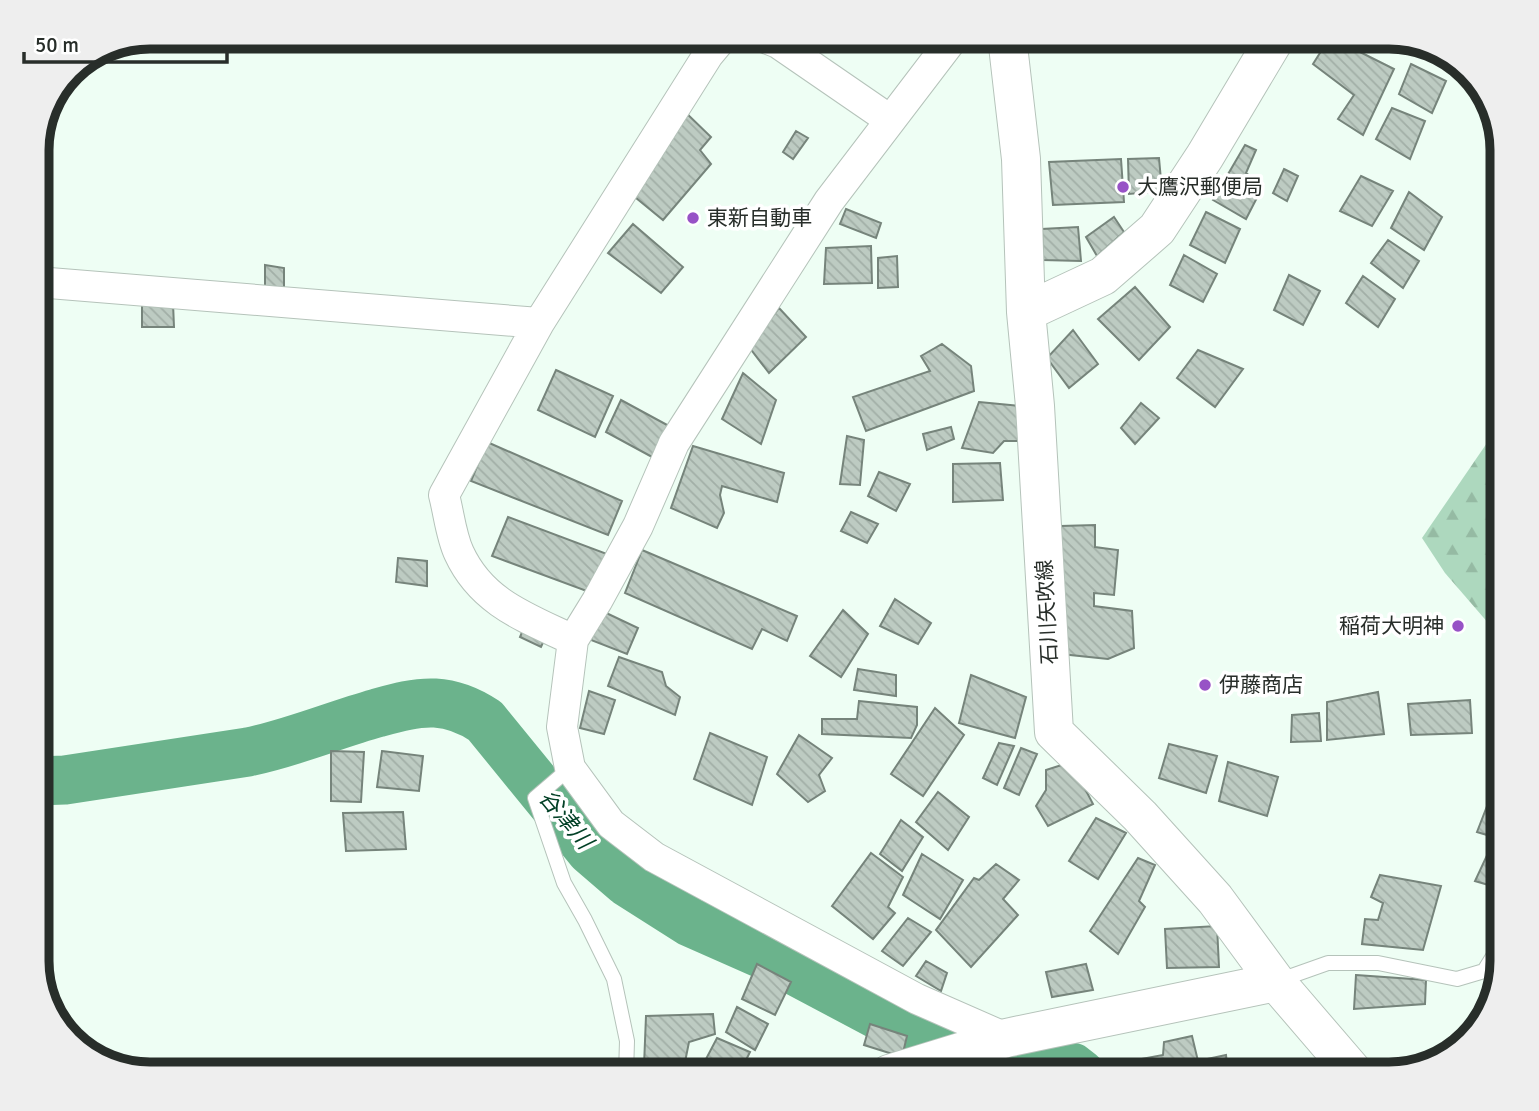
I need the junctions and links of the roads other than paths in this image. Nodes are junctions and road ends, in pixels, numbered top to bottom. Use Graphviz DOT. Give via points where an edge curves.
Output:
graph roads {
  1 [pos="713,49"];
  2 [pos="787,49"];
  3 [pos="945,49"];
  4 [pos="1008,49"];
  5 [pos="1269,49"];
  6 [pos="890,120"];
  7 [pos="49,283"];
  8 [pos="1026,312"];
  9 [pos="539,323"];
  10 [pos="573,639"];
  11 [pos="570,768"];
  12 [pos="1490,960"];
  13 [pos="1276,982"];
  14 [pos="1005,1039"];
  15 [pos="626,1062"];
  16 [pos="929,1062"];
  17 [pos="1345,1062"];
  1 -- 9 [label="street"];
  2 -- 6 [label="street"];
  3 -- 6 [label="street"];
  4 -- 8 [label="main road, 石川矢吹線" via="1021,159"];
  5 -- 8 [label="main road" via="1157,229 1103,276"];
  6 -- 10 [label="street" via="830,201 674,443 638,526"];
  7 -- 9 [label="street"];
  8 -- 13 [label="main road, 石川矢吹線" via="1054,732 1140,816 1215,899"];
  9 -- 10 [label="street" via="444,495 459,552 481,589 509,610"];
  10 -- 11 [label="street" via="562,727"];
  11 -- 14 [label="street" via="611,824 654,857 917,999"];
  11 -- 15 [label="lane" via="535,799 564,883 614,979 627,1041"];
  12 -- 13 [label="lane" via="1483,971 1457,979 1378,963 1328,963"];
  13 -- 14 [label="main road"];
  13 -- 17 [label="main road, 石川矢吹線"];
  14 -- 16 [label="main road"];
}
